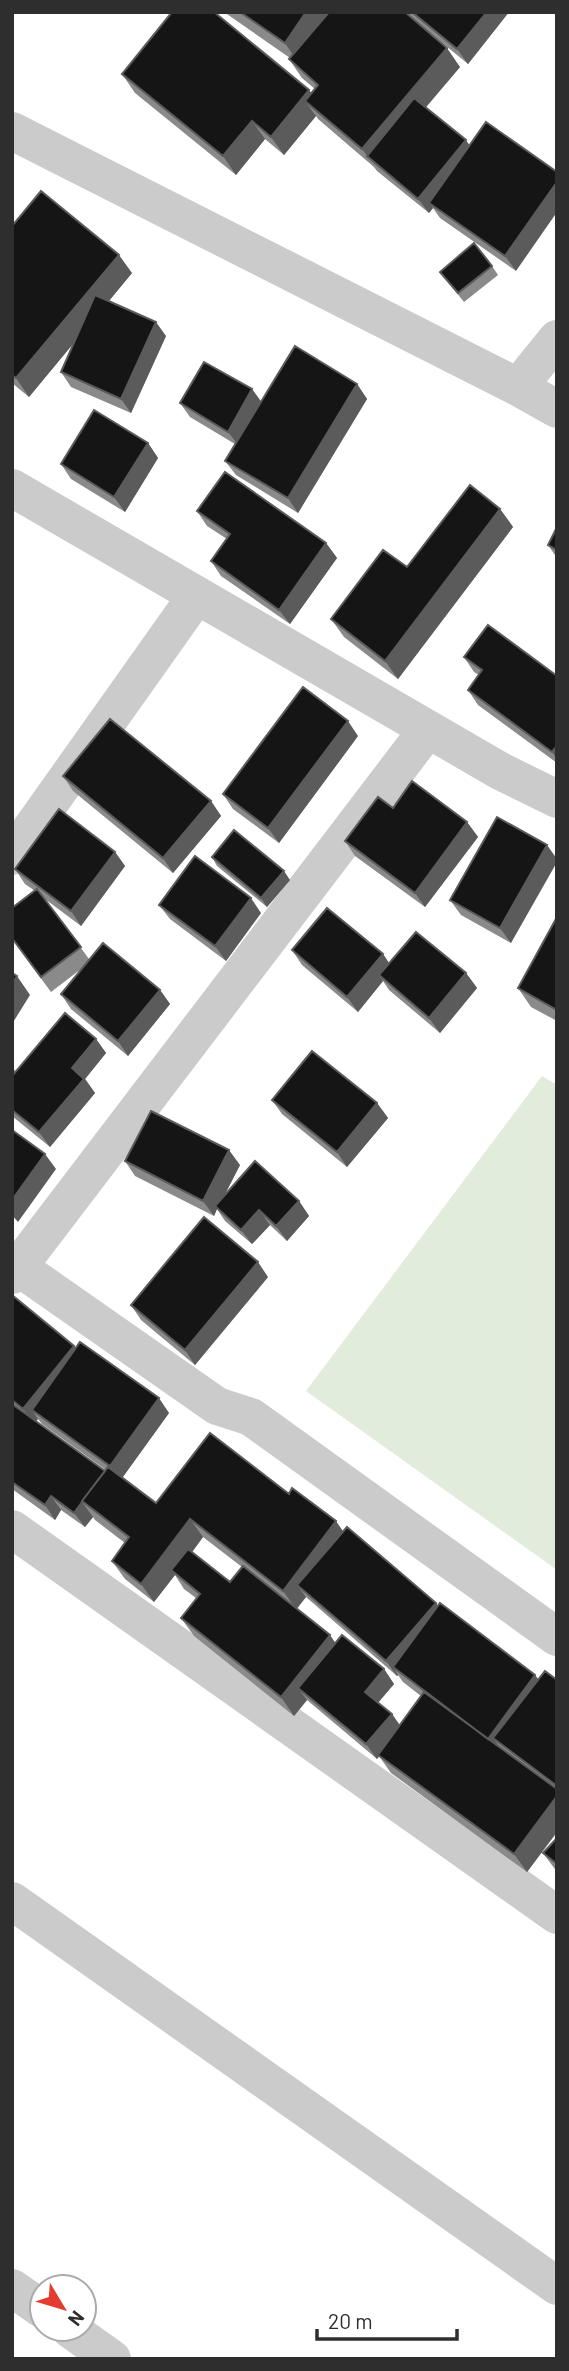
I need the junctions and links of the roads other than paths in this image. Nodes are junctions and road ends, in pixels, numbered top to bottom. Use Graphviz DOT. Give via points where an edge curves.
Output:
graph roads {
  1 [pos="17,143"];
  2 [pos="557,339"];
  3 [pos="518,387"];
  4 [pos="557,409"];
  5 [pos="12,488"];
  6 [pos="197,595"];
  7 [pos="428,729"];
  8 [pos="557,799"];
  9 [pos="12,856"];
  10 [pos="15,1271"];
  11 [pos="12,1529"];
  12 [pos="557,1637"];
  13 [pos="12,1901"];
  14 [pos="557,1915"];
  15 [pos="557,2286"];
  16 [pos="12,2288"];
  17 [pos="28,2299"];
  18 [pos="90,2343"];
  19 [pos="112,2359"];
  1 -- 3 [label="street"];
  2 -- 3 [label="street"];
  3 -- 4 [label="street"];
  5 -- 6 [label="street"];
  6 -- 7 [label="street"];
  6 -- 9 [label="street"];
  7 -- 8 [label="street"];
  7 -- 10 [label="street"];
  10 -- 12 [label="street" via="217,1406 251,1417"];
  11 -- 14 [label="street"];
  13 -- 15 [label="street"];
  16 -- 17 [label="street"];
  18 -- 19 [label="street"];
}
